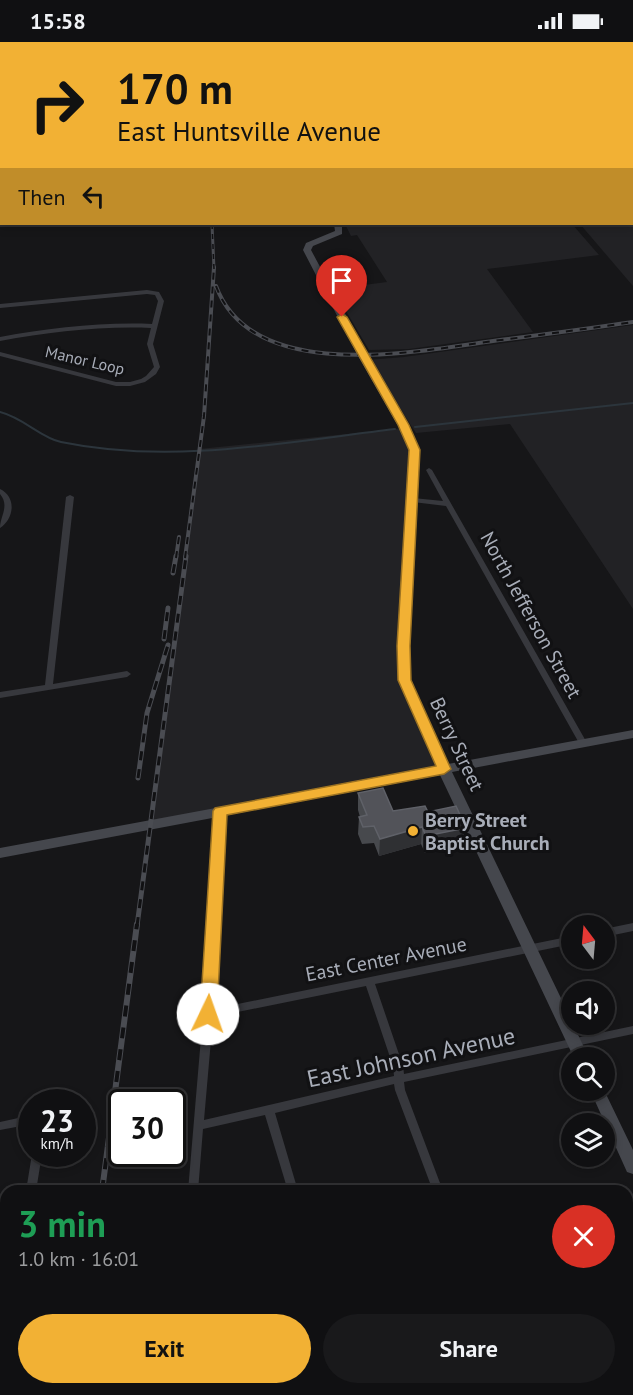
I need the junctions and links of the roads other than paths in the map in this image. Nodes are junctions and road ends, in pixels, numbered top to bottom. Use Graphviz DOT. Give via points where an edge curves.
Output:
graph roads {
  1 [pos="338,225"];
  2 [pos="0,306"];
  3 [pos="154,326"];
  4 [pos="0,339"];
  5 [pos="0,354"];
  6 [pos="429,470"];
  7 [pos="0,491"];
  8 [pos="70,497"];
  9 [pos="413,500"];
  10 [pos="448,504"];
  11 [pos="0,526"];
  12 [pos="127,675"];
  13 [pos="49,687"];
  14 [pos="0,695"];
  15 [pos="633,734"];
  16 [pos="583,743"];
  17 [pos="444,769"];
  18 [pos="220,811"];
  19 [pos="0,853"];
  20 [pos="633,927"];
  21 [pos="615,931"];
  22 [pos="561,942"];
  23 [pos="531,949"];
  24 [pos="369,981"];
  25 [pos="208,1014"];
  26 [pos="633,1030"];
  27 [pos="575,1043"];
  28 [pos="577,1047"];
  29 [pos="399,1079"];
  30 [pos="602,1101"];
  31 [pos="269,1110"];
  32 [pos="18,1122"];
  33 [pos="0,1126"];
  34 [pos="199,1126"];
  35 [pos="35,1167"];
  36 [pos="633,1167"];
  37 [pos="32,1185"];
  38 [pos="194,1185"];
  39 [pos="291,1185"];
  40 [pos="436,1185"];
  1 -- 9 [label="street, Berry Street" via="339,232 312,243 307,250 414,450"];
  2 -- 3 [label="street, Manor Loop" via="157,293 160,296"];
  3 -- 4 [label="street" via="110,324"];
  3 -- 5 [label="street, Manor Loop" via="150,350 157,367 147,379 133,383 109,383"];
  6 -- 10 [label="street, North Jefferson Street"];
  7 -- 11 [label="street" via="9,503"];
  8 -- 13 [label="street"];
  9 -- 10 [label="street"];
  9 -- 17 [label="street, Berry Street" via="404,680"];
  10 -- 16 [label="street, North Jefferson Street"];
  12 -- 13 [label="street"];
  13 -- 14 [label="street"];
  15 -- 16 [label="street"];
  16 -- 17 [label="street"];
  17 -- 18 [label="street"];
  17 -- 23 [label="street, Berry Street"];
  18 -- 19 [label="street"];
  18 -- 25 [label="street"];
  20 -- 21 [label="street"];
  22 -- 23 [label="street, East Center Avenue"];
  23 -- 24 [label="street, East Center Avenue"];
  23 -- 27 [label="street, Berry Street"];
  24 -- 25 [label="street, East Center Avenue"];
  24 -- 29 [label="street"];
  25 -- 34 [label="street"];
  26 -- 27 [label="street, East Johnson Avenue"];
  27 -- 28 [label="street, Berry Street"];
  27 -- 29 [label="street, East Johnson Avenue"];
  29 -- 31 [label="street, East Johnson Avenue"];
  29 -- 40 [label="street"];
  30 -- 36 [label="street"];
  31 -- 34 [label="street, East Johnson Avenue"];
  31 -- 39 [label="street"];
  32 -- 33 [label="street"];
  34 -- 38 [label="street"];
  35 -- 37 [label="street"];
}
